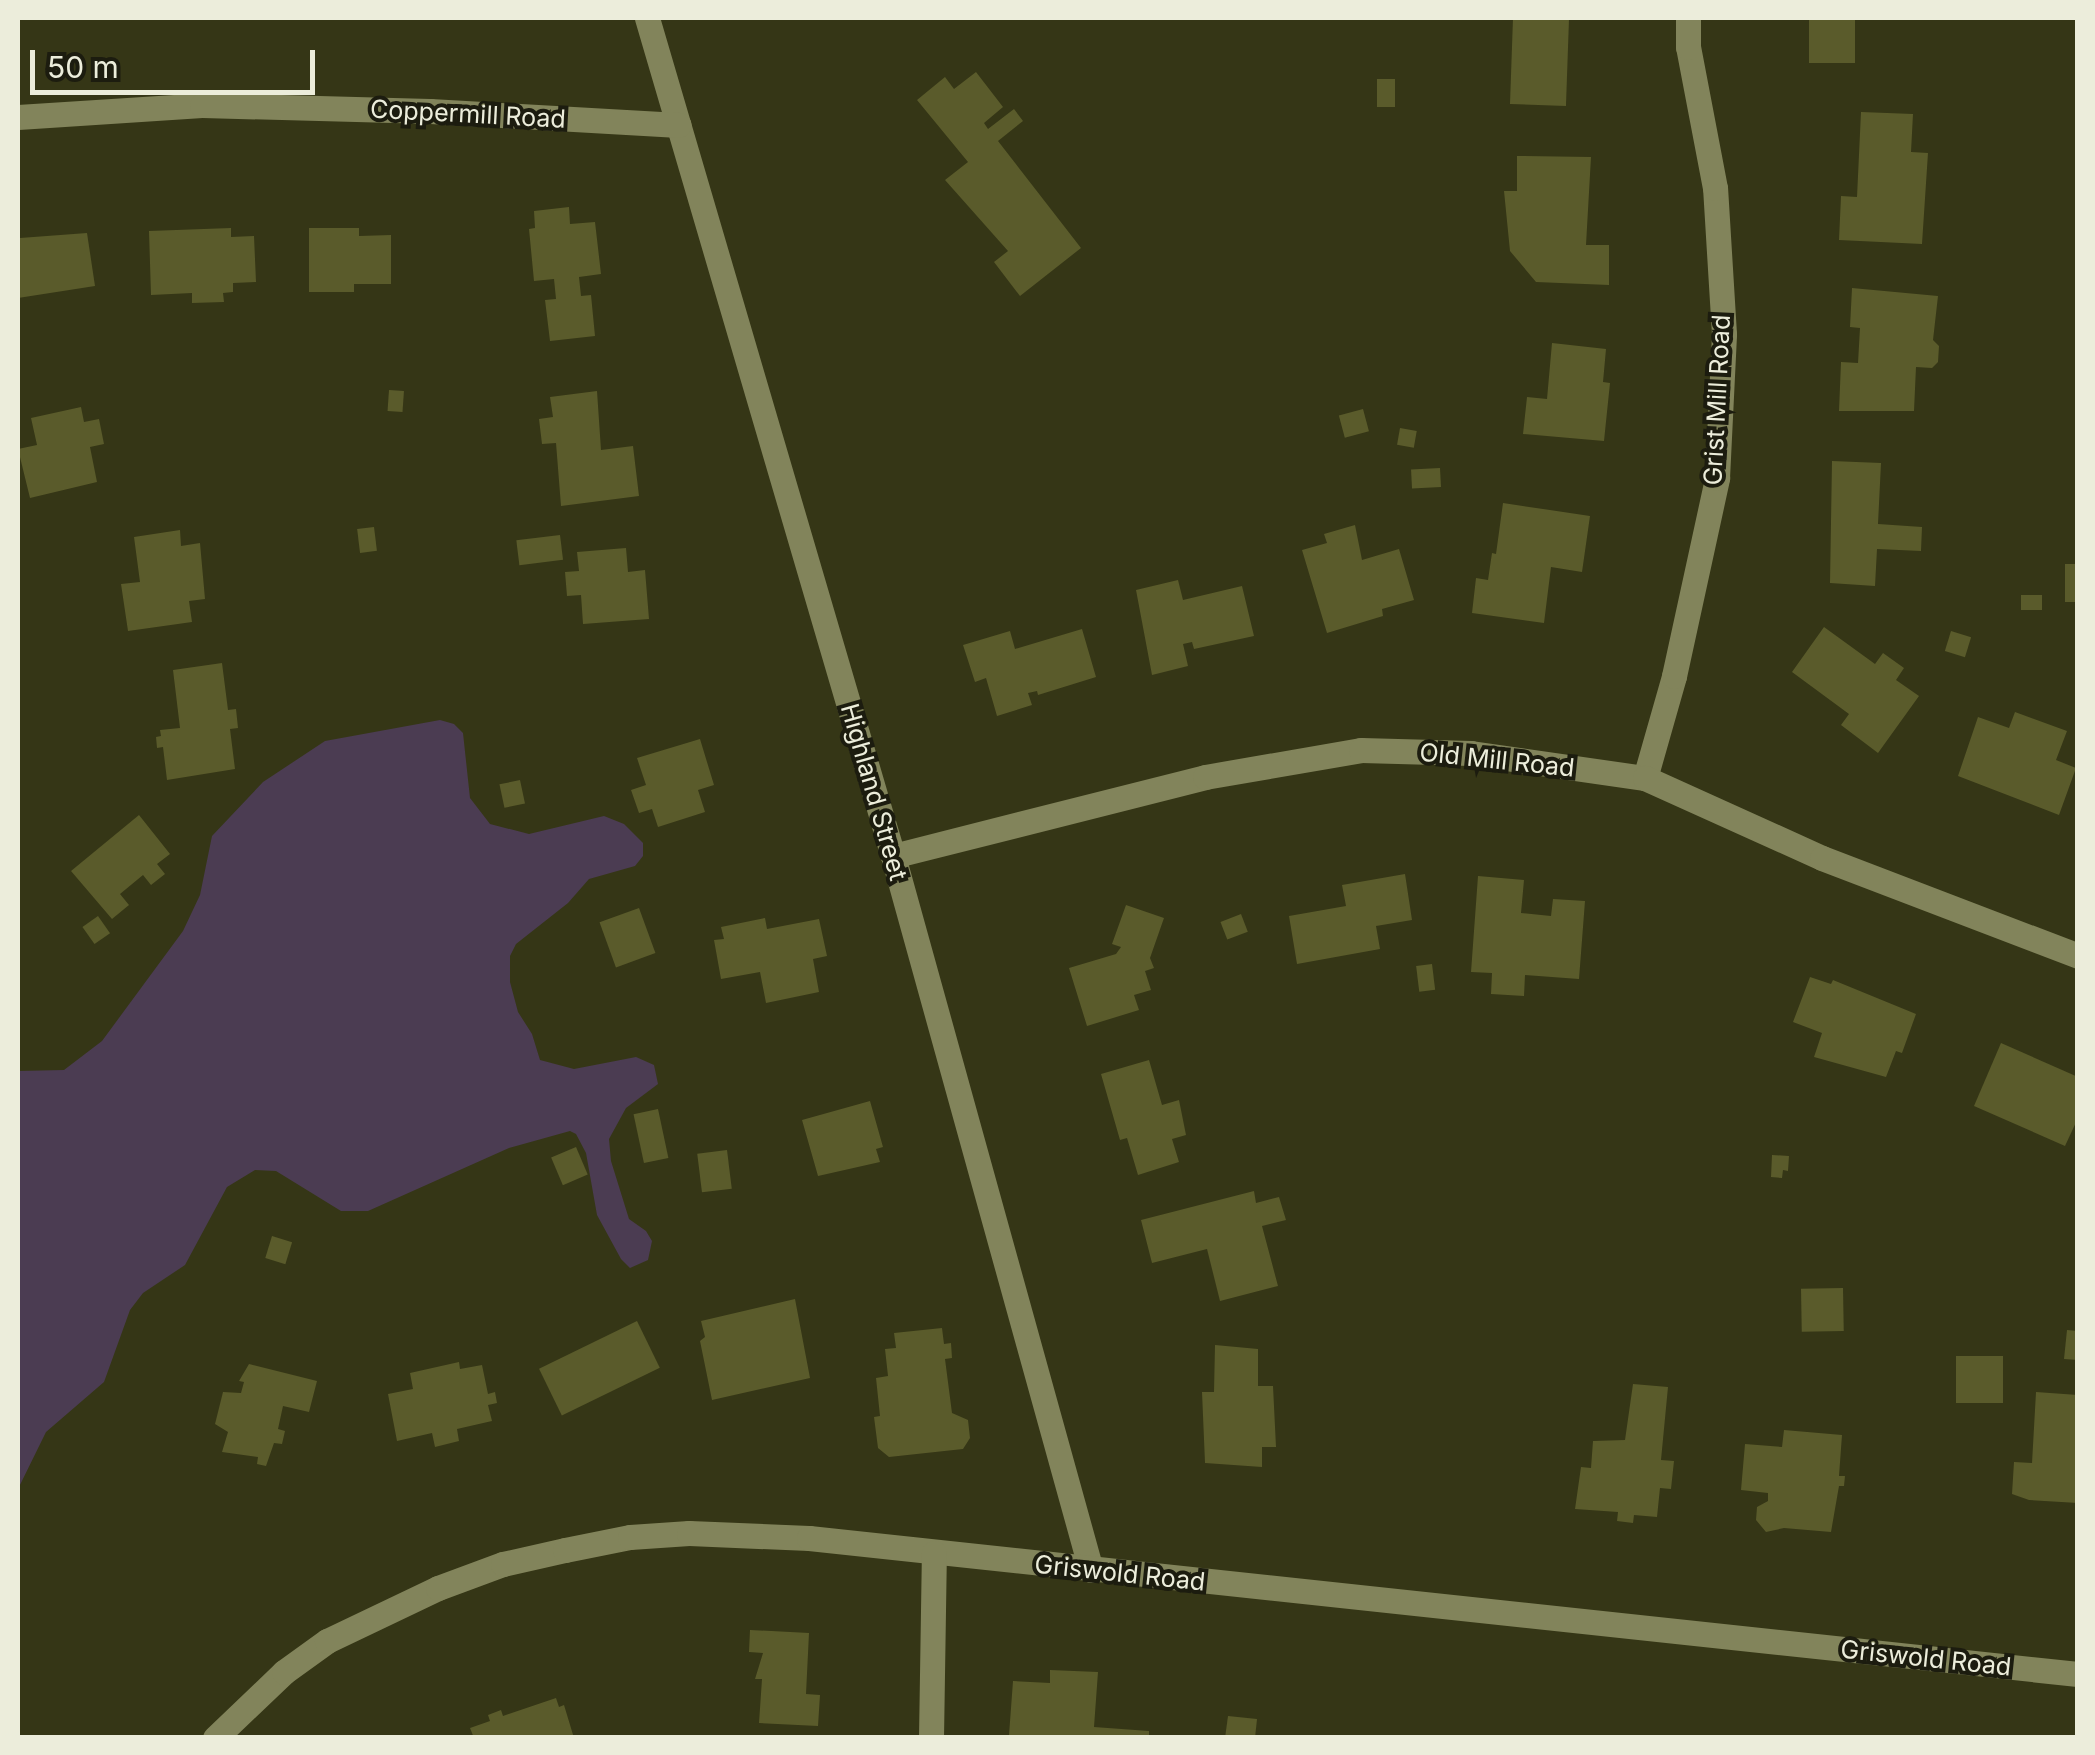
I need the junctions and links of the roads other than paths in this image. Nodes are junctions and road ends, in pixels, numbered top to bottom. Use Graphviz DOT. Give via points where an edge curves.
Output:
graph roads {
  1 [pos="647,18"];
  2 [pos="1688,18"];
  3 [pos="18,117"];
  4 [pos="679,125"];
  5 [pos="1645,778"];
  6 [pos="893,856"];
  7 [pos="2078,956"];
  8 [pos="934,1554"];
  9 [pos="1091,1570"];
  10 [pos="2078,1674"];
  11 [pos="215,1738"];
  12 [pos="931,1738"];
  1 -- 4 [label="street, Highland Street"];
  2 -- 5 [label="street, Grist Mill Road" via="1716,206 1724,334 1716,478"];
  3 -- 4 [label="street, Coppermill Road" via="202,105"];
  4 -- 6 [label="street, Highland Street"];
  5 -- 6 [label="street, Old Mill Road" via="1472,752 1362,750 1205,776"];
  5 -- 7 [label="street, Old Mill Road" via="1822,858"];
  6 -- 9 [label="street, Highland Street"];
  8 -- 9 [label="street, Griswold Road"];
  8 -- 11 [label="street, Griswold Road" via="809,1538 688,1534 630,1537 504,1564 327,1641"];
  8 -- 12 [label="street"];
  9 -- 10 [label="street, Griswold Road"];
}
